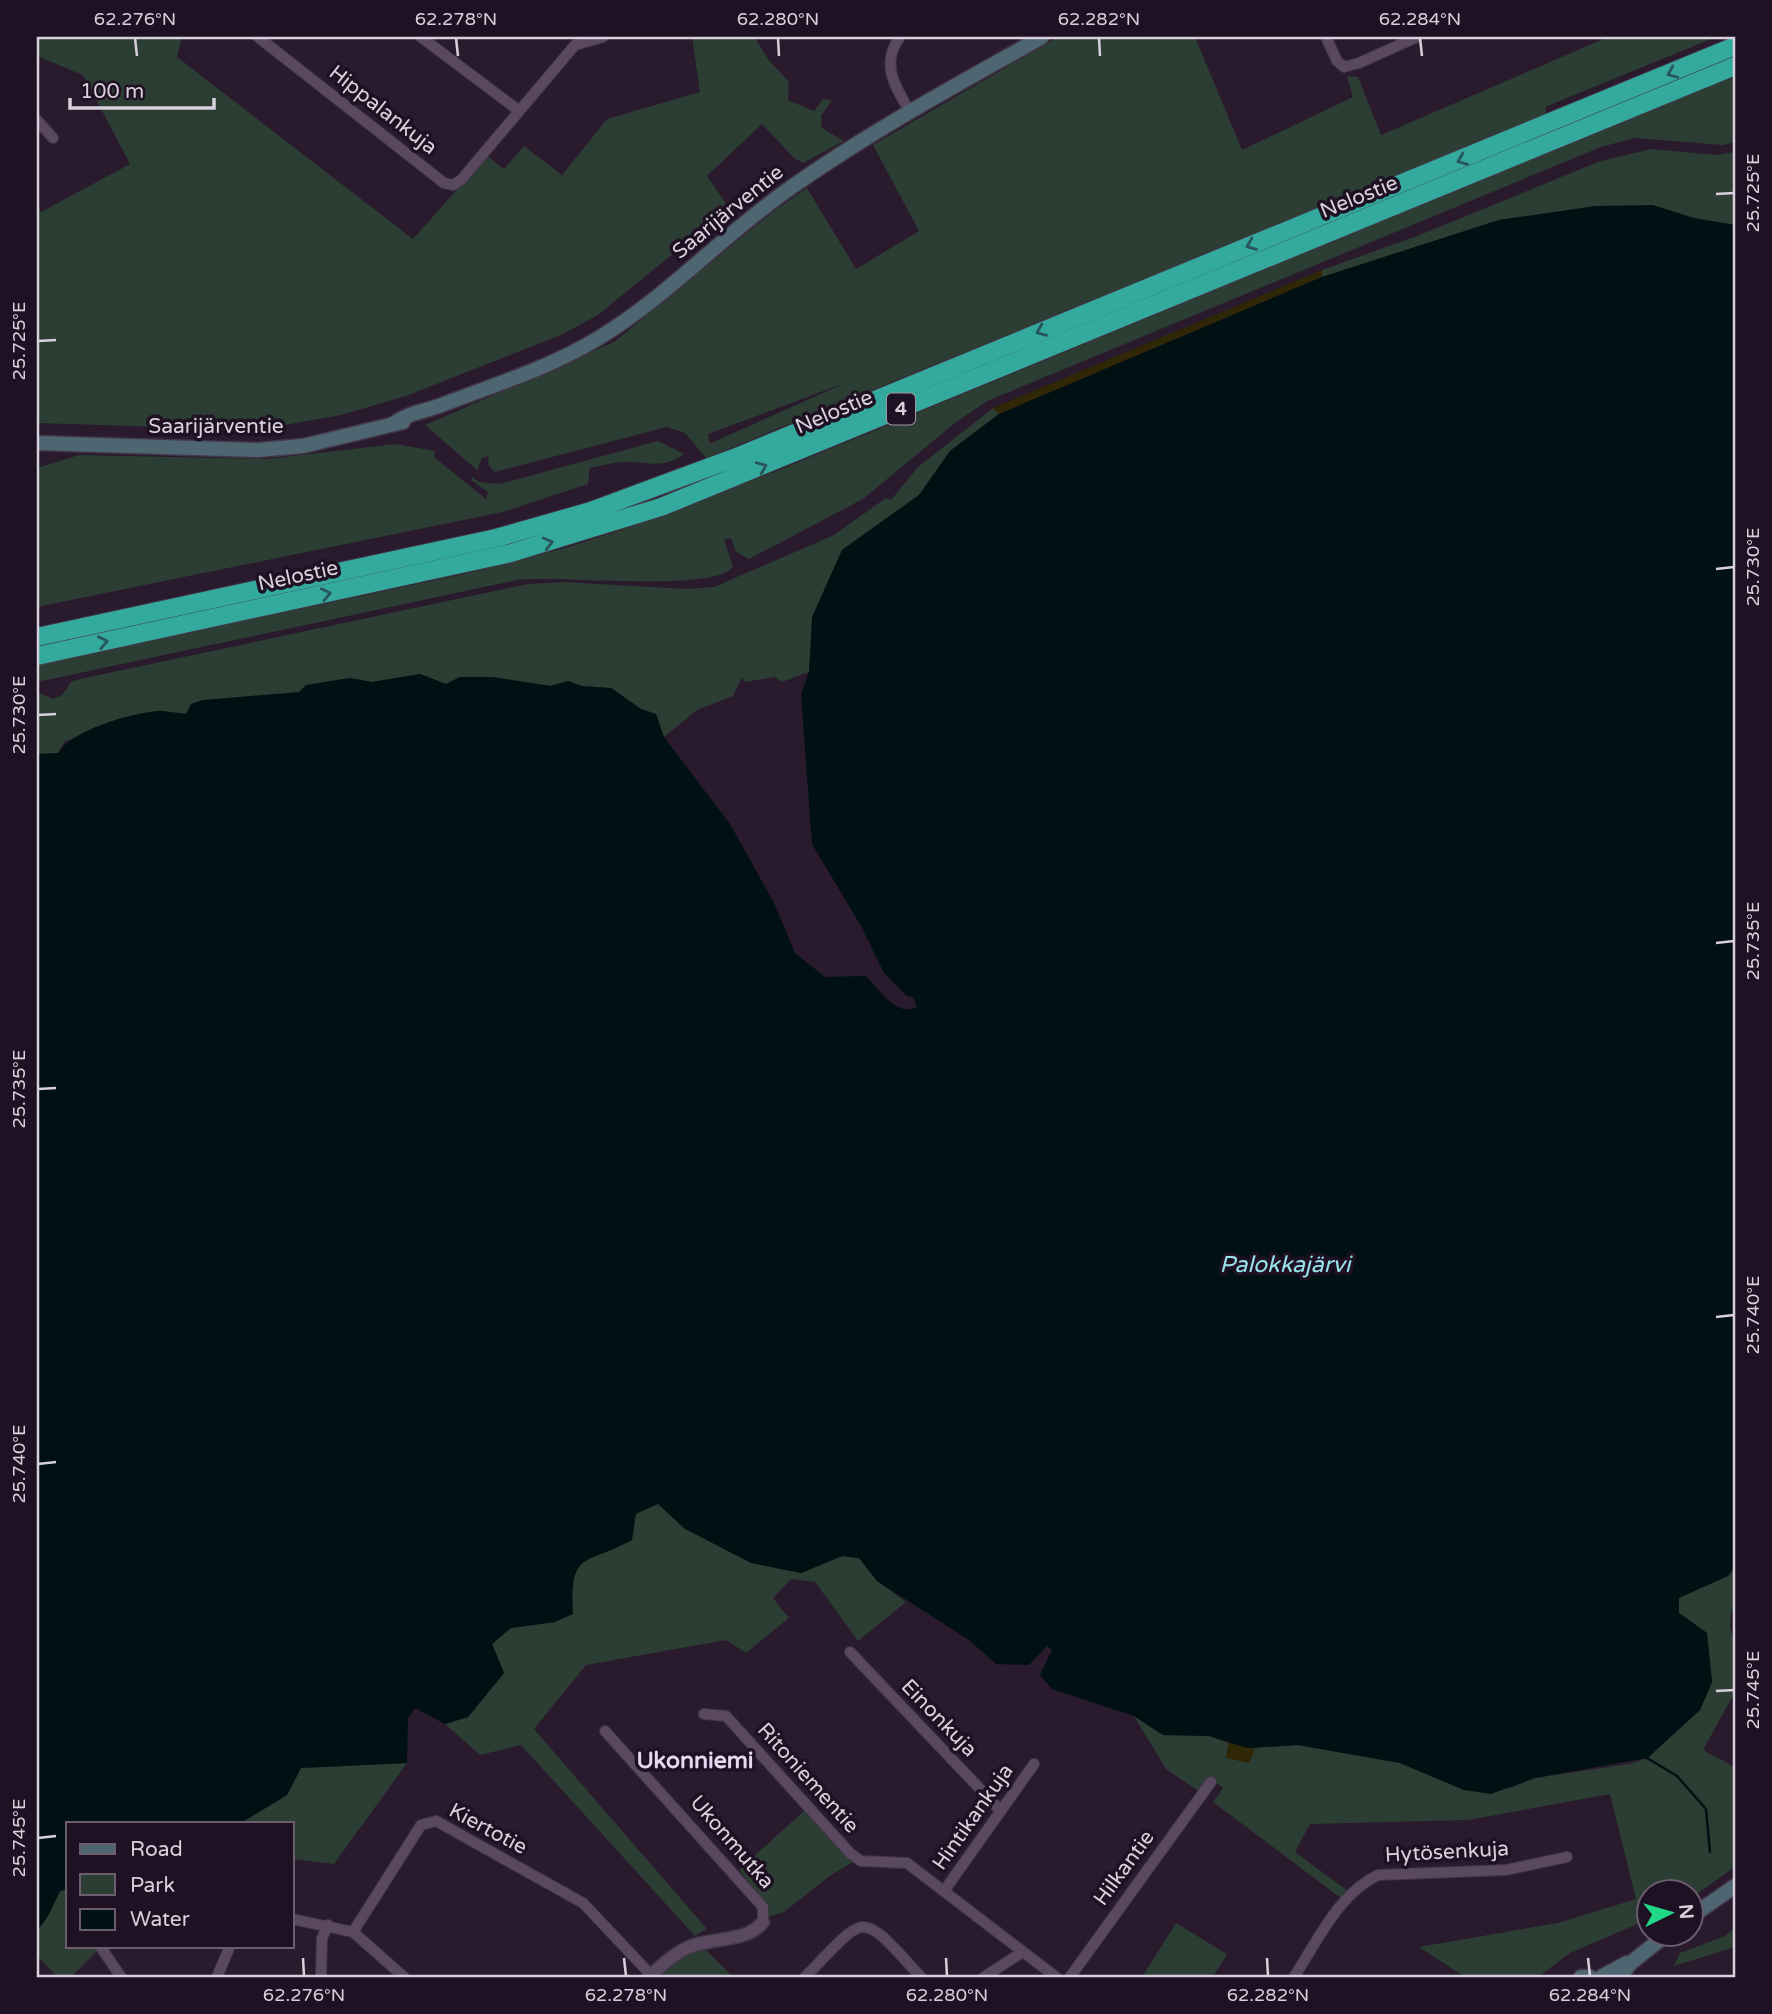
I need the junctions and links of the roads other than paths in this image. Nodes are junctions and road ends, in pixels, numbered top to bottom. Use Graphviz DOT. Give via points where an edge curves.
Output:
graph roads {
  1 [pos="258,37"];
  2 [pos="421,37"];
  3 [pos="603,37"];
  4 [pos="900,37"];
  5 [pos="1042,37"];
  6 [pos="1326,37"];
  7 [pos="1417,37"];
  8 [pos="573,41"];
  9 [pos="1735,46"];
  10 [pos="1735,65"];
  11 [pos="517,110"];
  12 [pos="910,112"];
  13 [pos="37,120"];
  14 [pos="53,138"];
  15 [pos="37,443"];
  16 [pos="37,637"];
  17 [pos="37,656"];
  18 [pos="850,1652"];
  19 [pos="704,1714"];
  20 [pos="605,1731"];
  21 [pos="1034,1764"];
  22 [pos="1211,1782"];
  23 [pos="1001,1811"];
  24 [pos="1567,1857"];
  25 [pos="1735,1886"];
  26 [pos="944,1891"];
  27 [pos="1706,1906"];
  28 [pos="294,1919"];
  29 [pos="764,1922"];
  30 [pos="328,1925"];
  31 [pos="353,1932"];
  32 [pos="101,1948"];
  33 [pos="229,1948"];
  34 [pos="1650,1948"];
  35 [pos="1021,1953"];
  36 [pos="1632,1962"];
  37 [pos="650,1976"];
  38 [pos="121,1977"];
  39 [pos="217,1977"];
  40 [pos="321,1977"];
  41 [pos="404,1977"];
  42 [pos="805,1977"];
  43 [pos="921,1977"];
  44 [pos="984,1977"];
  45 [pos="1056,1977"];
  46 [pos="1070,1977"];
  47 [pos="1294,1977"];
  48 [pos="1581,1977"];
  49 [pos="1590,1977"];
  50 [pos="1601,1977"];
  51 [pos="1619,1977"];
  1 -- 11 [label="street, Hippalankuja" via="444,183 453,185 461,180"];
  2 -- 11 [label="street"];
  3 -- 8 [label="street"];
  4 -- 12 [label="street" via="889,57 889,75"];
  5 -- 12 [label="main road, Saarijärventie"];
  6 -- 7 [label="street" via="1344,66"];
  8 -- 11 [label="street"];
  9 -- 16 [label="highway, Nelostie / 4, one-way" via="626,499 474,543"];
  17 -- 10 [label="highway, Nelostie / 4, one-way" via="511,553 661,507"];
  12 -- 15 [label="main road, Saarijärventie" via="789,189 616,327 559,358 435,408 413,411 393,424 303,446 258,450"];
  13 -- 14 [label="street"];
  18 -- 23 [label="street, Einonkuja"];
  19 -- 26 [label="street, Ritoniementie" via="726,1716 850,1853 861,1861 907,1863"];
  20 -- 29 [label="street, Ukonmutka" via="763,1907"];
  21 -- 23 [label="street, Hintikankuja"];
  22 -- 46 [label="street, Hilkantie"];
  23 -- 26 [label="street, Hintikankuja"];
  24 -- 47 [label="street, Hytösenkuja" via="1506,1870 1378,1874 1348,1897"];
  25 -- 27 [label="main road"];
  26 -- 35 [label="street, Ritoniementie"];
  28 -- 30 [label="street"];
  29 -- 37 [label="street" via="757,1931 682,1950"];
  30 -- 31 [label="street"];
  30 -- 40 [label="street" via="322,1938"];
  31 -- 37 [label="street, Kiertotie" via="421,1825 436,1821 583,1903"];
  31 -- 41 [label="street"];
  32 -- 38 [label="street"];
  33 -- 39 [label="street"];
  34 -- 36 [label="main road"];
  35 -- 44 [label="street"];
  35 -- 45 [label="street, Ritoniementie"];
  36 -- 50 [label="main road"];
  36 -- 51 [label="main road"];
  42 -- 43 [label="street" via="853,1927 865,1925 877,1929"];
  48 -- 49 [label="main road"];
}
